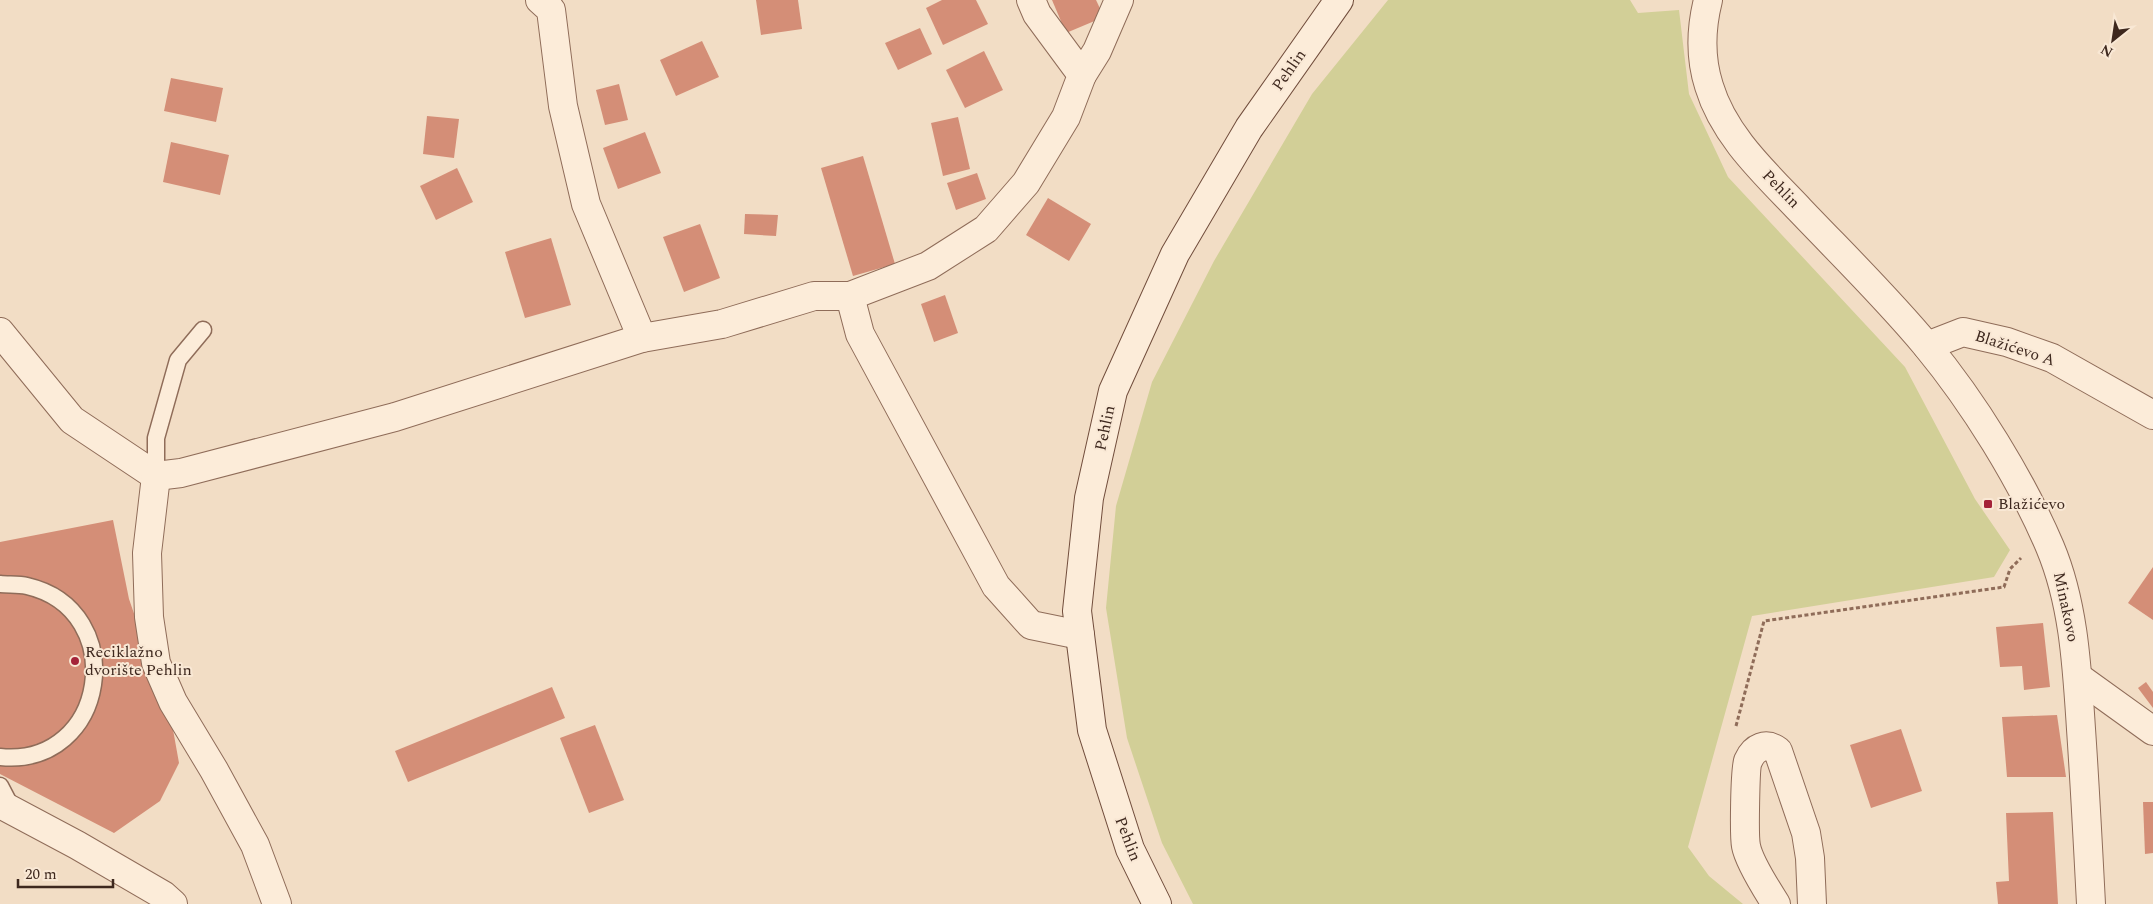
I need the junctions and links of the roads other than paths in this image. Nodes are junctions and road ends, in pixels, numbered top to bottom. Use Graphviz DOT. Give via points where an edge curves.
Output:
graph roads {
  1 [pos="541,0"];
  2 [pos="1031,0"];
  3 [pos="1120,0"];
  4 [pos="1339,0"];
  5 [pos="1708,0"];
  6 [pos="1082,76"];
  7 [pos="850,296"];
  8 [pos="202,330"];
  9 [pos="0,332"];
  10 [pos="642,338"];
  11 [pos="1927,346"];
  12 [pos="2153,415"];
  13 [pos="156,476"];
  14 [pos="0,584"];
  15 [pos="1080,635"];
  16 [pos="2078,677"];
  17 [pos="2153,731"];
  18 [pos="0,757"];
  19 [pos="0,786"];
  20 [pos="6,808"];
  21 [pos="173,904"];
  22 [pos="278,904"];
  23 [pos="1157,904"];
  24 [pos="1776,904"];
  25 [pos="1812,904"];
  26 [pos="2091,904"];
  1 -- 10 [label="street" via="551,10 563,106 586,204"];
  2 -- 6 [label="street" via="1037,14"];
  3 -- 6 [label="street"];
  4 -- 15 [label="street, Pehlin" via="1249,128 1174,254 1113,391 1089,498 1077,610"];
  5 -- 11 [label="street, Pehlin" via="1702,36 1703,59 1709,87 1723,118 1747,154"];
  6 -- 7 [label="street" via="1066,117 1026,183 986,229 928,266"];
  7 -- 10 [label="street" via="814,296 722,324"];
  7 -- 15 [label="street" via="860,334 996,586 1031,625"];
  8 -- 13 [label="lane" via="178,360 156,438"];
  9 -- 13 [label="street" via="72,420"];
  10 -- 13 [label="street" via="395,417 181,473"];
  11 -- 12 [label="street, Blažićevo A" via="1963,332 2007,342 2052,358"];
  11 -- 16 [label="street, Minakovo" via="1973,410 2039,523 2062,578"];
  13 -- 22 [label="street" via="147,553 149,617 156,662 173,702 255,845"];
  14 -- 18 [label="lane" via="26,586 52,596 74,614 88,637 95,664 90,700 83,717 65,738 40,752 13,758"];
  15 -- 23 [label="street, Pehlin" via="1092,730 1130,849"];
  16 -- 17 [label="street"];
  16 -- 26 [label="street, Minakovo"];
  19 -- 20 [label="lane"];
  20 -- 21 [label="street" via="77,844"];
  24 -- 25 [label="street" via="1746,846 1748,762 1756,750 1764,746 1778,751 1806,833"];
}
